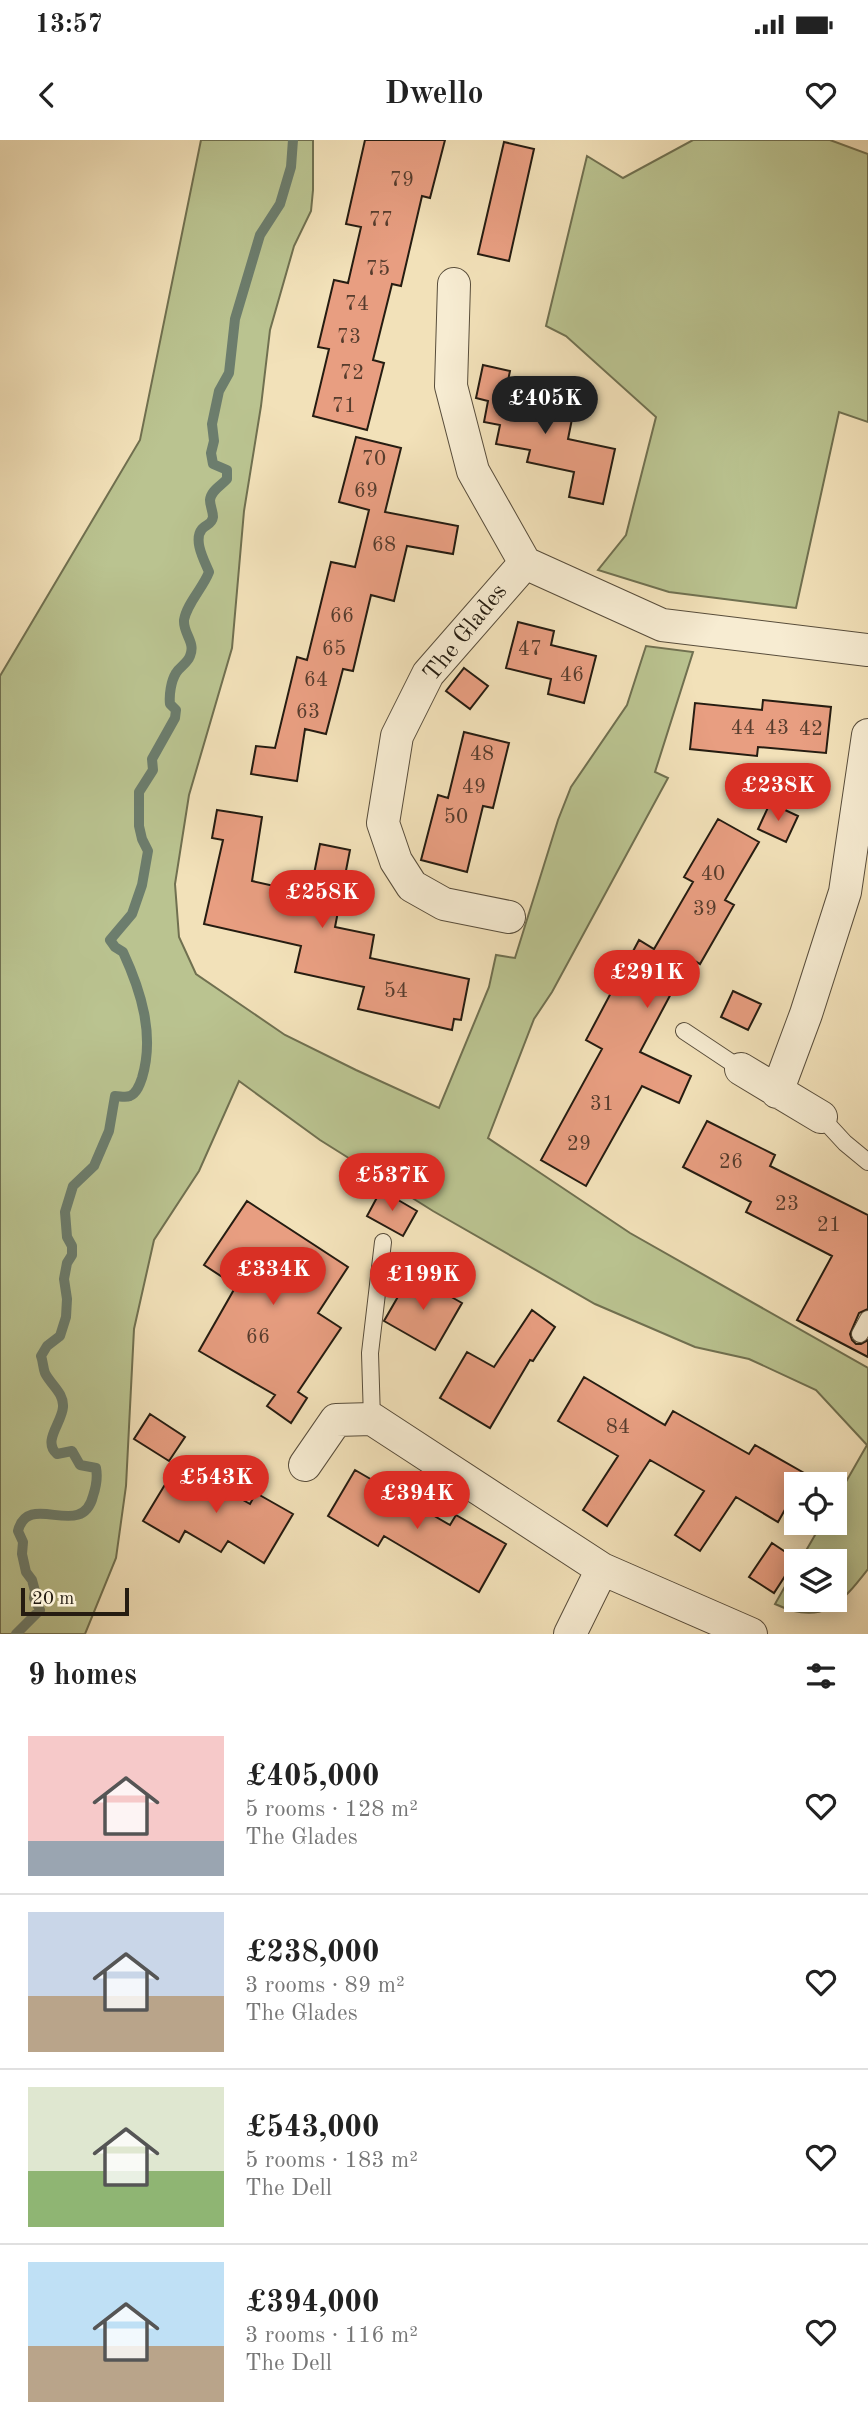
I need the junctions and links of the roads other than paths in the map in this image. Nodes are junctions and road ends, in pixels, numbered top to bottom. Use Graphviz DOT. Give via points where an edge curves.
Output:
graph roads {
  1 [pos="454,285"];
  2 [pos="525,563"];
  3 [pos="868,650"];
  4 [pos="868,735"];
  5 [pos="509,917"];
  6 [pos="684,1031"];
  7 [pos="741,1069"];
  8 [pos="777,1092"];
  9 [pos="821,1117"];
  10 [pos="868,1162"];
  11 [pos="383,1242"];
  12 [pos="868,1319"];
  13 [pos="860,1334"];
  14 [pos="372,1419"];
  15 [pos="305,1465"];
  16 [pos="602,1569"];
  17 [pos="570,1634"];
  18 [pos="751,1634"];
  1 -- 2 [label="street, The Glades" via="451,386 473,471"];
  2 -- 3 [label="street, The Glades" via="663,625"];
  2 -- 5 [label="street, The Glades" via="428,674 397,736 383,823 396,861 412,886 444,904"];
  4 -- 8 [label="street" via="845,892"];
  6 -- 7 [label="lane"];
  7 -- 8 [label="street"];
  8 -- 9 [label="street"];
  9 -- 10 [label="lane"];
  11 -- 14 [label="lane" via="370,1353"];
  12 -- 13 [label="lane"];
  14 -- 15 [label="street" via="335,1420"];
  14 -- 16 [label="street"];
  16 -- 17 [label="street"];
  16 -- 18 [label="street"];
}
